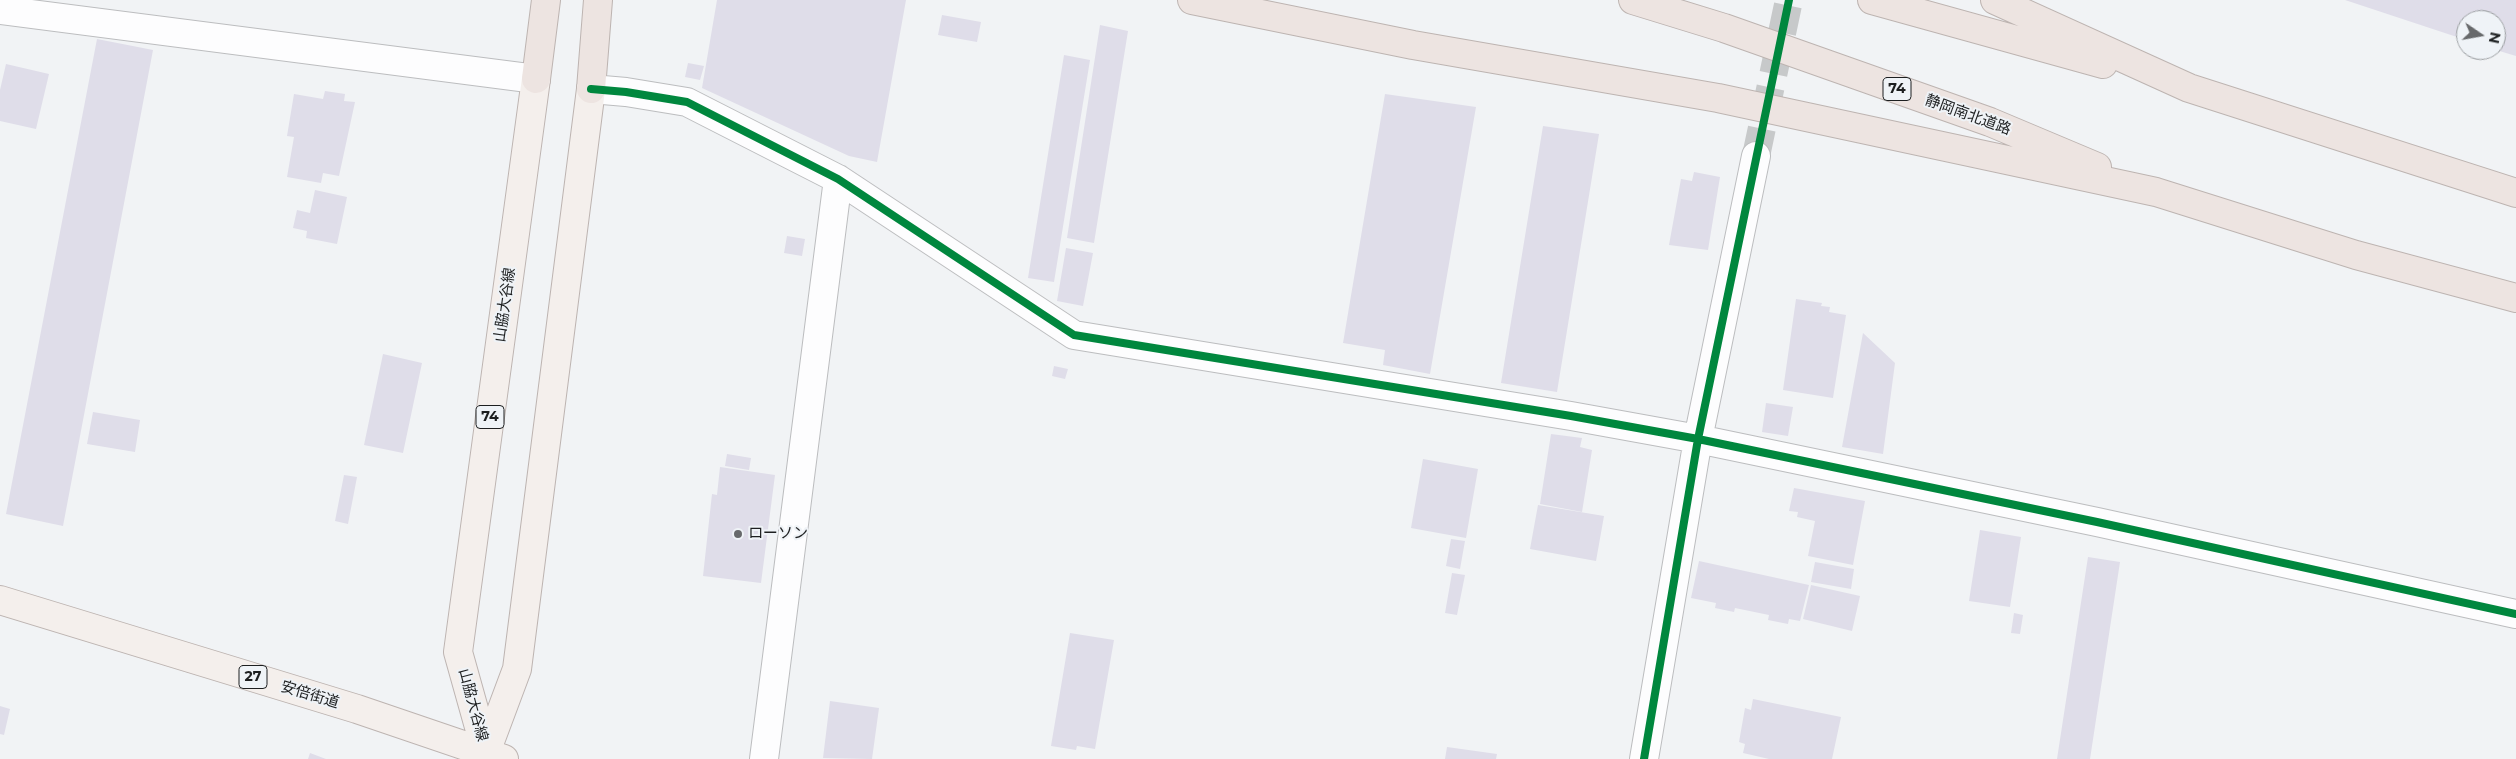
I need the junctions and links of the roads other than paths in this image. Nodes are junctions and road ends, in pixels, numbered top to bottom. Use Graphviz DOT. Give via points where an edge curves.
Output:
graph roads {
  1 [pos="537,0"];
  2 [pos="546,0"];
  3 [pos="598,0"];
  4 [pos="611,0"];
  5 [pos="1192,0"];
  6 [pos="1633,0"];
  7 [pos="1872,0"];
  8 [pos="1995,0"];
  9 [pos="0,10"];
  10 [pos="542,27"];
  11 [pos="594,38"];
  12 [pos="536,80"];
  13 [pos="591,88"];
  14 [pos="2189,88"];
  15 [pos="1756,156"];
  16 [pos="838,179"];
  17 [pos="2156,192"];
  18 [pos="2516,194"];
  19 [pos="2516,298"];
  20 [pos="1698,439"];
  21 [pos="0,600"];
  22 [pos="2516,614"];
  23 [pos="491,757"];
  24 [pos="764,759"];
  25 [pos="1644,759"];
  1 -- 10 [label="highway"];
  2 -- 10 [label="highway"];
  3 -- 11 [label="highway"];
  4 -- 11 [label="highway"];
  5 -- 17 [label="highway" via="1413,45 1718,98"];
  6 -- 17 [label="highway, 静岡南北道路 / 74" via="1724,28 1990,122"];
  7 -- 14 [label="highway"];
  8 -- 14 [label="highway"];
  9 -- 12 [label="street"];
  10 -- 12 [label="highway"];
  11 -- 13 [label="highway"];
  12 -- 23 [label="main road, 山脇大谷線 / 74" via="458,652"];
  13 -- 16 [label="street" via="687,102"];
  13 -- 23 [label="main road, 山脇大谷線" via="517,669"];
  14 -- 18 [label="highway"];
  15 -- 20 [label="street"];
  16 -- 20 [label="street" via="1074,335"];
  16 -- 24 [label="street"];
  17 -- 19 [label="highway" via="2356,255"];
  20 -- 22 [label="street"];
  20 -- 25 [label="street"];
  21 -- 23 [label="main road, 安倍街道 / 27" via="357,709"];
}
